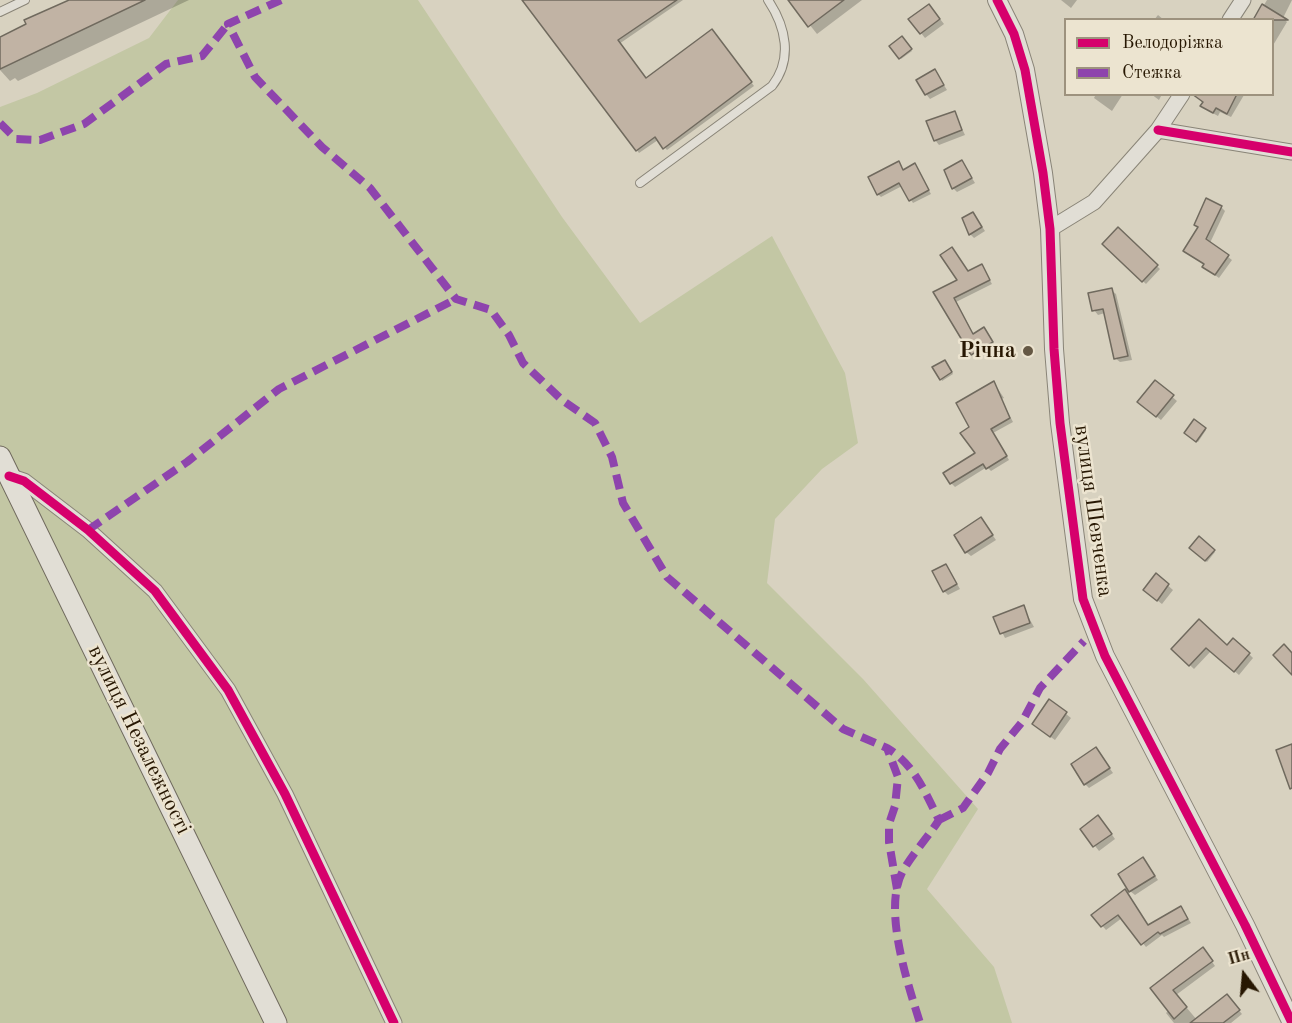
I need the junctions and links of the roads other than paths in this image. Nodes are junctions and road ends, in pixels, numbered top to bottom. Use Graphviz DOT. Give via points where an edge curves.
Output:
graph roads {
  1 [pos="25,0"];
  2 [pos="768,0"];
  3 [pos="997,0"];
  4 [pos="1243,0"];
  5 [pos="0,12"];
  6 [pos="1231,18"];
  7 [pos="1181,96"];
  8 [pos="1158,130"];
  9 [pos="1292,152"];
  10 [pos="640,183"];
  11 [pos="1050,229"];
  12 [pos="0,457"];
  13 [pos="9,476"];
  14 [pos="276,1023"];
  15 [pos="394,1023"];
  16 [pos="1292,1023"];
  1 -- 5 [label="lane"];
  2 -- 10 [label="lane" via="785,36 782,73 772,86"];
  3 -- 11 [label="street, вулиця Шевченка" via="1014,34 1025,70"];
  4 -- 6 [label="street"];
  7 -- 8 [label="street"];
  8 -- 9 [label="street"];
  8 -- 11 [label="street" via="1094,202"];
  11 -- 16 [label="street, вулиця Шевченка" via="1060,423 1083,599 1105,656"];
  12 -- 13 [label="main road, вулиця Незалежності"];
  13 -- 14 [label="main road, вулиця Незалежності"];
  13 -- 15 [label="street" via="24,482 88,530 155,591 228,690 285,794"];
}
